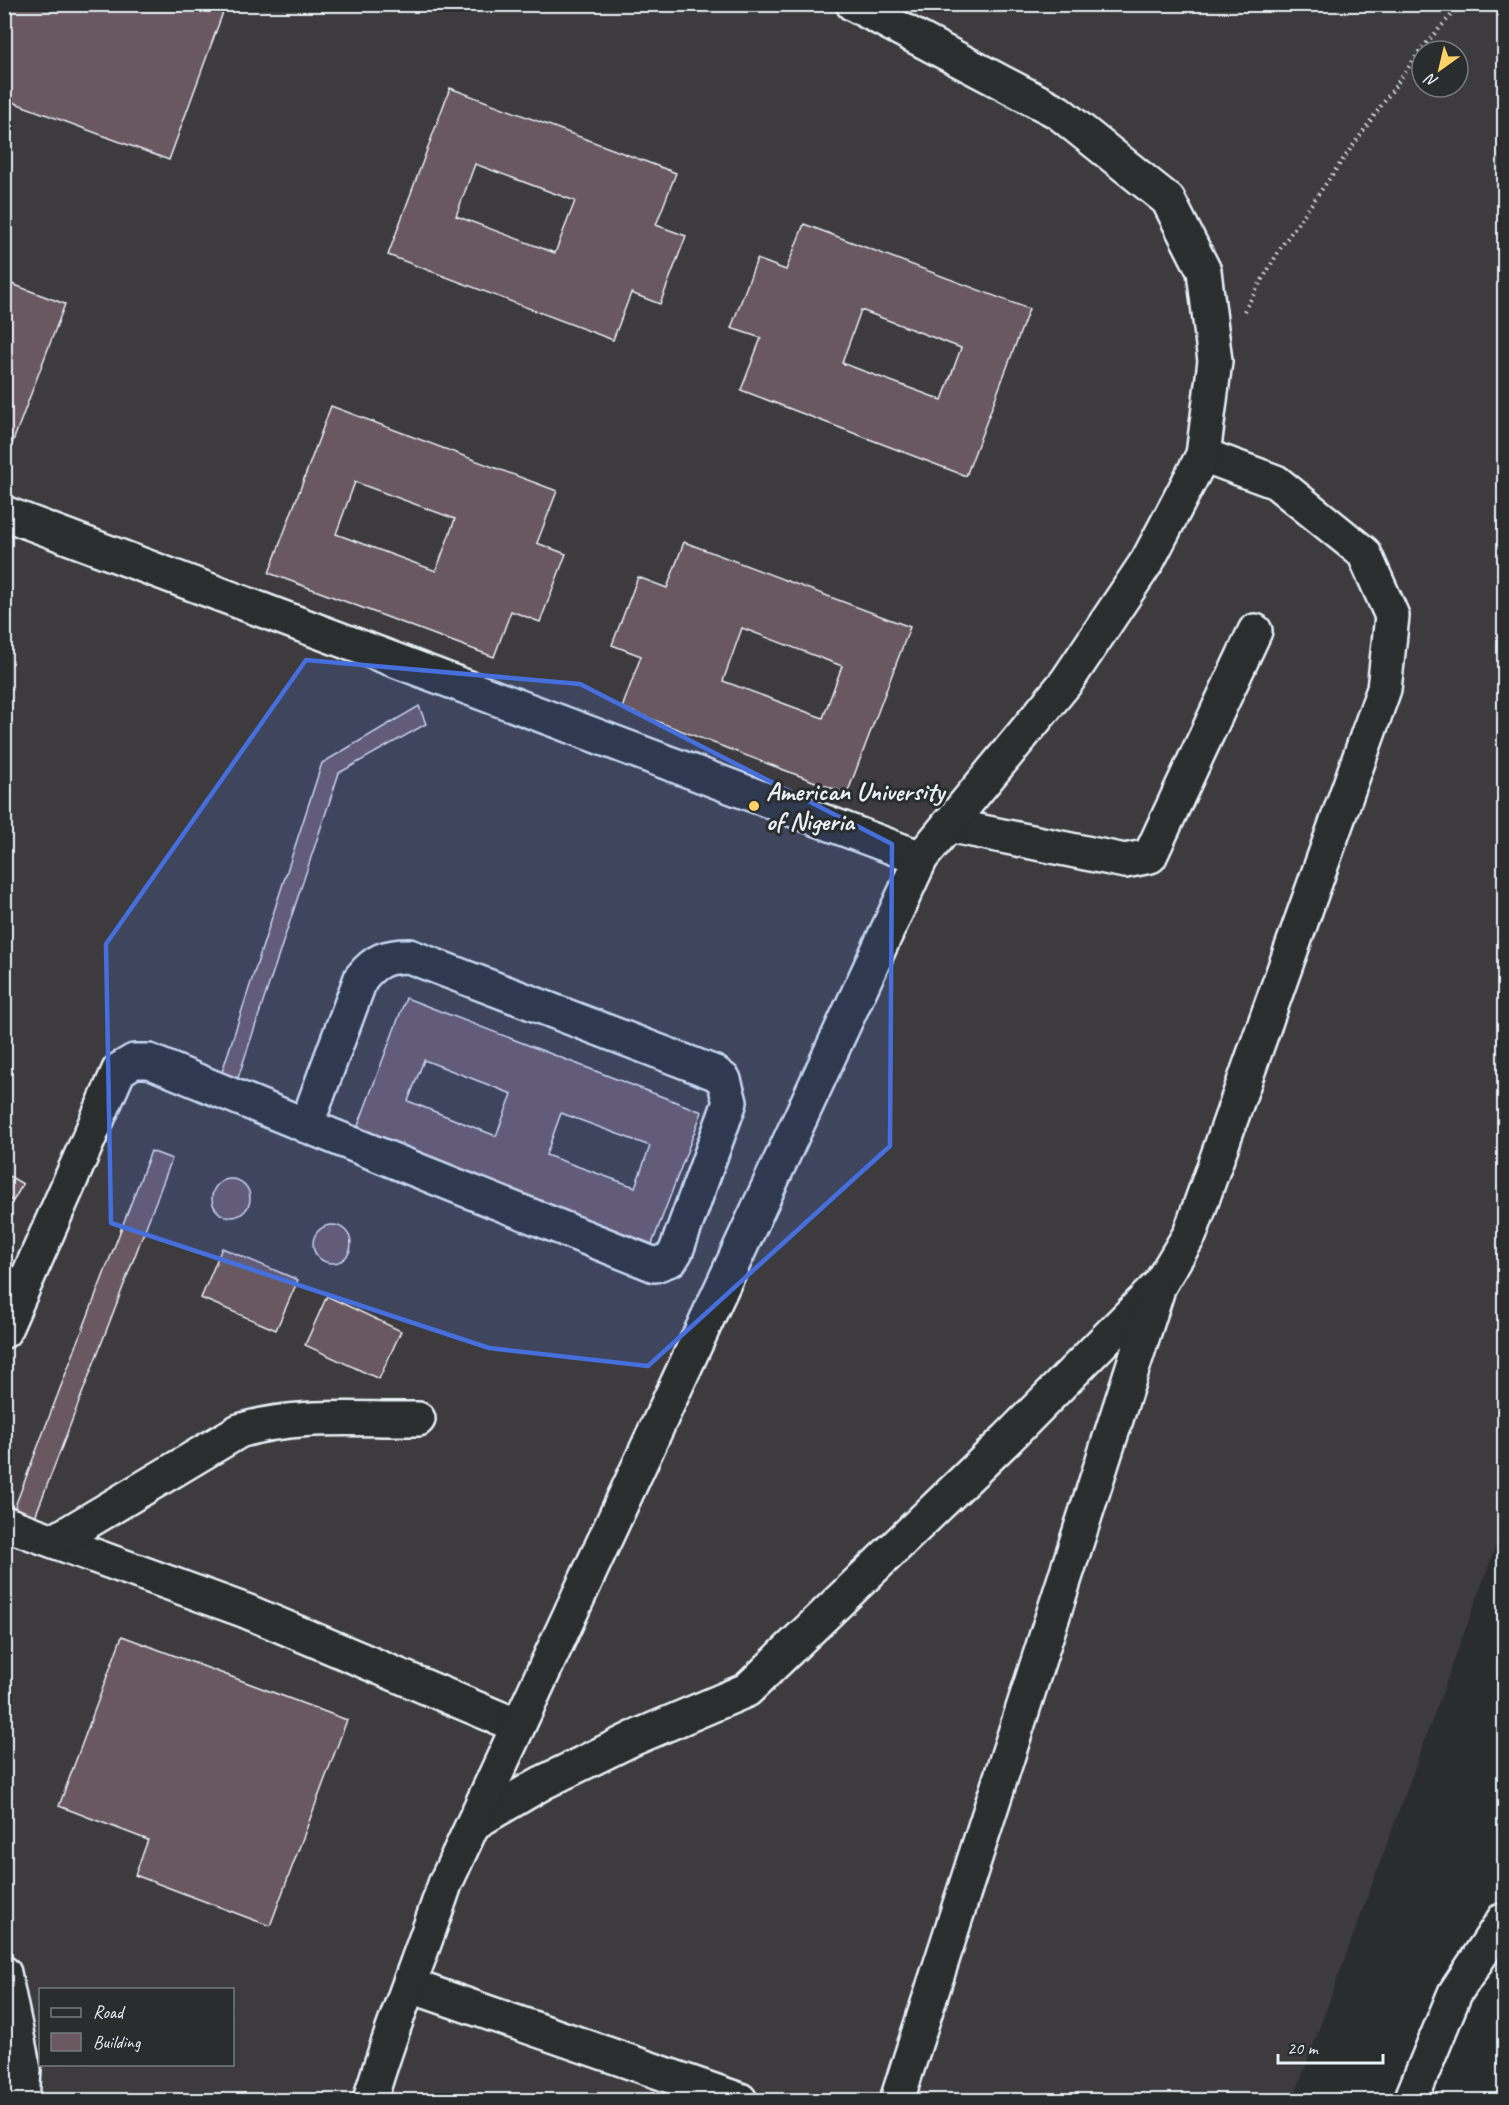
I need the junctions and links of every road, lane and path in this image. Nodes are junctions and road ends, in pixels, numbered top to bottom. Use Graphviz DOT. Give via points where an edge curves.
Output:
graph roads {
  1 [pos="853,4"];
  2 [pos="1461,4"];
  3 [pos="1243,312"];
  4 [pos="1203,455"];
  5 [pos="4,513"];
  6 [pos="1255,631"];
  7 [pos="948,825"];
  8 [pos="921,858"];
  9 [pos="306,1126"];
  10 [pos="1160,1284"];
  11 [pos="4,1331"];
  12 [pos="418,1419"];
  13 [pos="4,1523"];
  14 [pos="55,1541"];
  15 [pos="519,1726"];
  16 [pos="474,1823"];
  17 [pos="1504,1919"];
  18 [pos="4,1973"];
  19 [pos="411,1986"];
  20 [pos="22,2100"];
  21 [pos="370,2100"];
  22 [pos="740,2100"];
  23 [pos="897,2100"];
  24 [pos="1411,2100"];
  1 -- 4 [label="street" via="1058,112 1168,200 1204,270 1215,361"];
  2 -- 3 [label="path" via="1423,47 1289,234"];
  4 -- 7 [label="street" via="1148,560 1067,681"];
  4 -- 10 [label="street" via="1276,482 1364,553 1392,616 1384,689 1190,1234"];
  5 -- 8 [label="street"];
  6 -- 7 [label="street" via="1150,856 1125,861"];
  7 -- 8 [label="street"];
  8 -- 15 [label="street"];
  9 -- 9 [label="street" via="655,1265 671,1259 676,1251 730,1102 724,1080 715,1073 410,956 396,956 376,962 361,978"];
  9 -- 11 [label="street" via="149,1061 125,1064"];
  10 -- 16 [label="street" via="1007,1439 747,1690 632,1739 542,1783"];
  10 -- 23 [label="street"];
  12 -- 14 [label="street" via="297,1420 264,1423 239,1431"];
  13 -- 14 [label="street"];
  14 -- 15 [label="street" via="246,1611"];
  15 -- 16 [label="street"];
  16 -- 19 [label="street" via="446,1884"];
  17 -- 24 [label="street" via="1455,1993"];
  18 -- 20 [label="street" via="24,2070"];
  19 -- 21 [label="street" via="390,2033"];
  19 -- 22 [label="street"];
}
